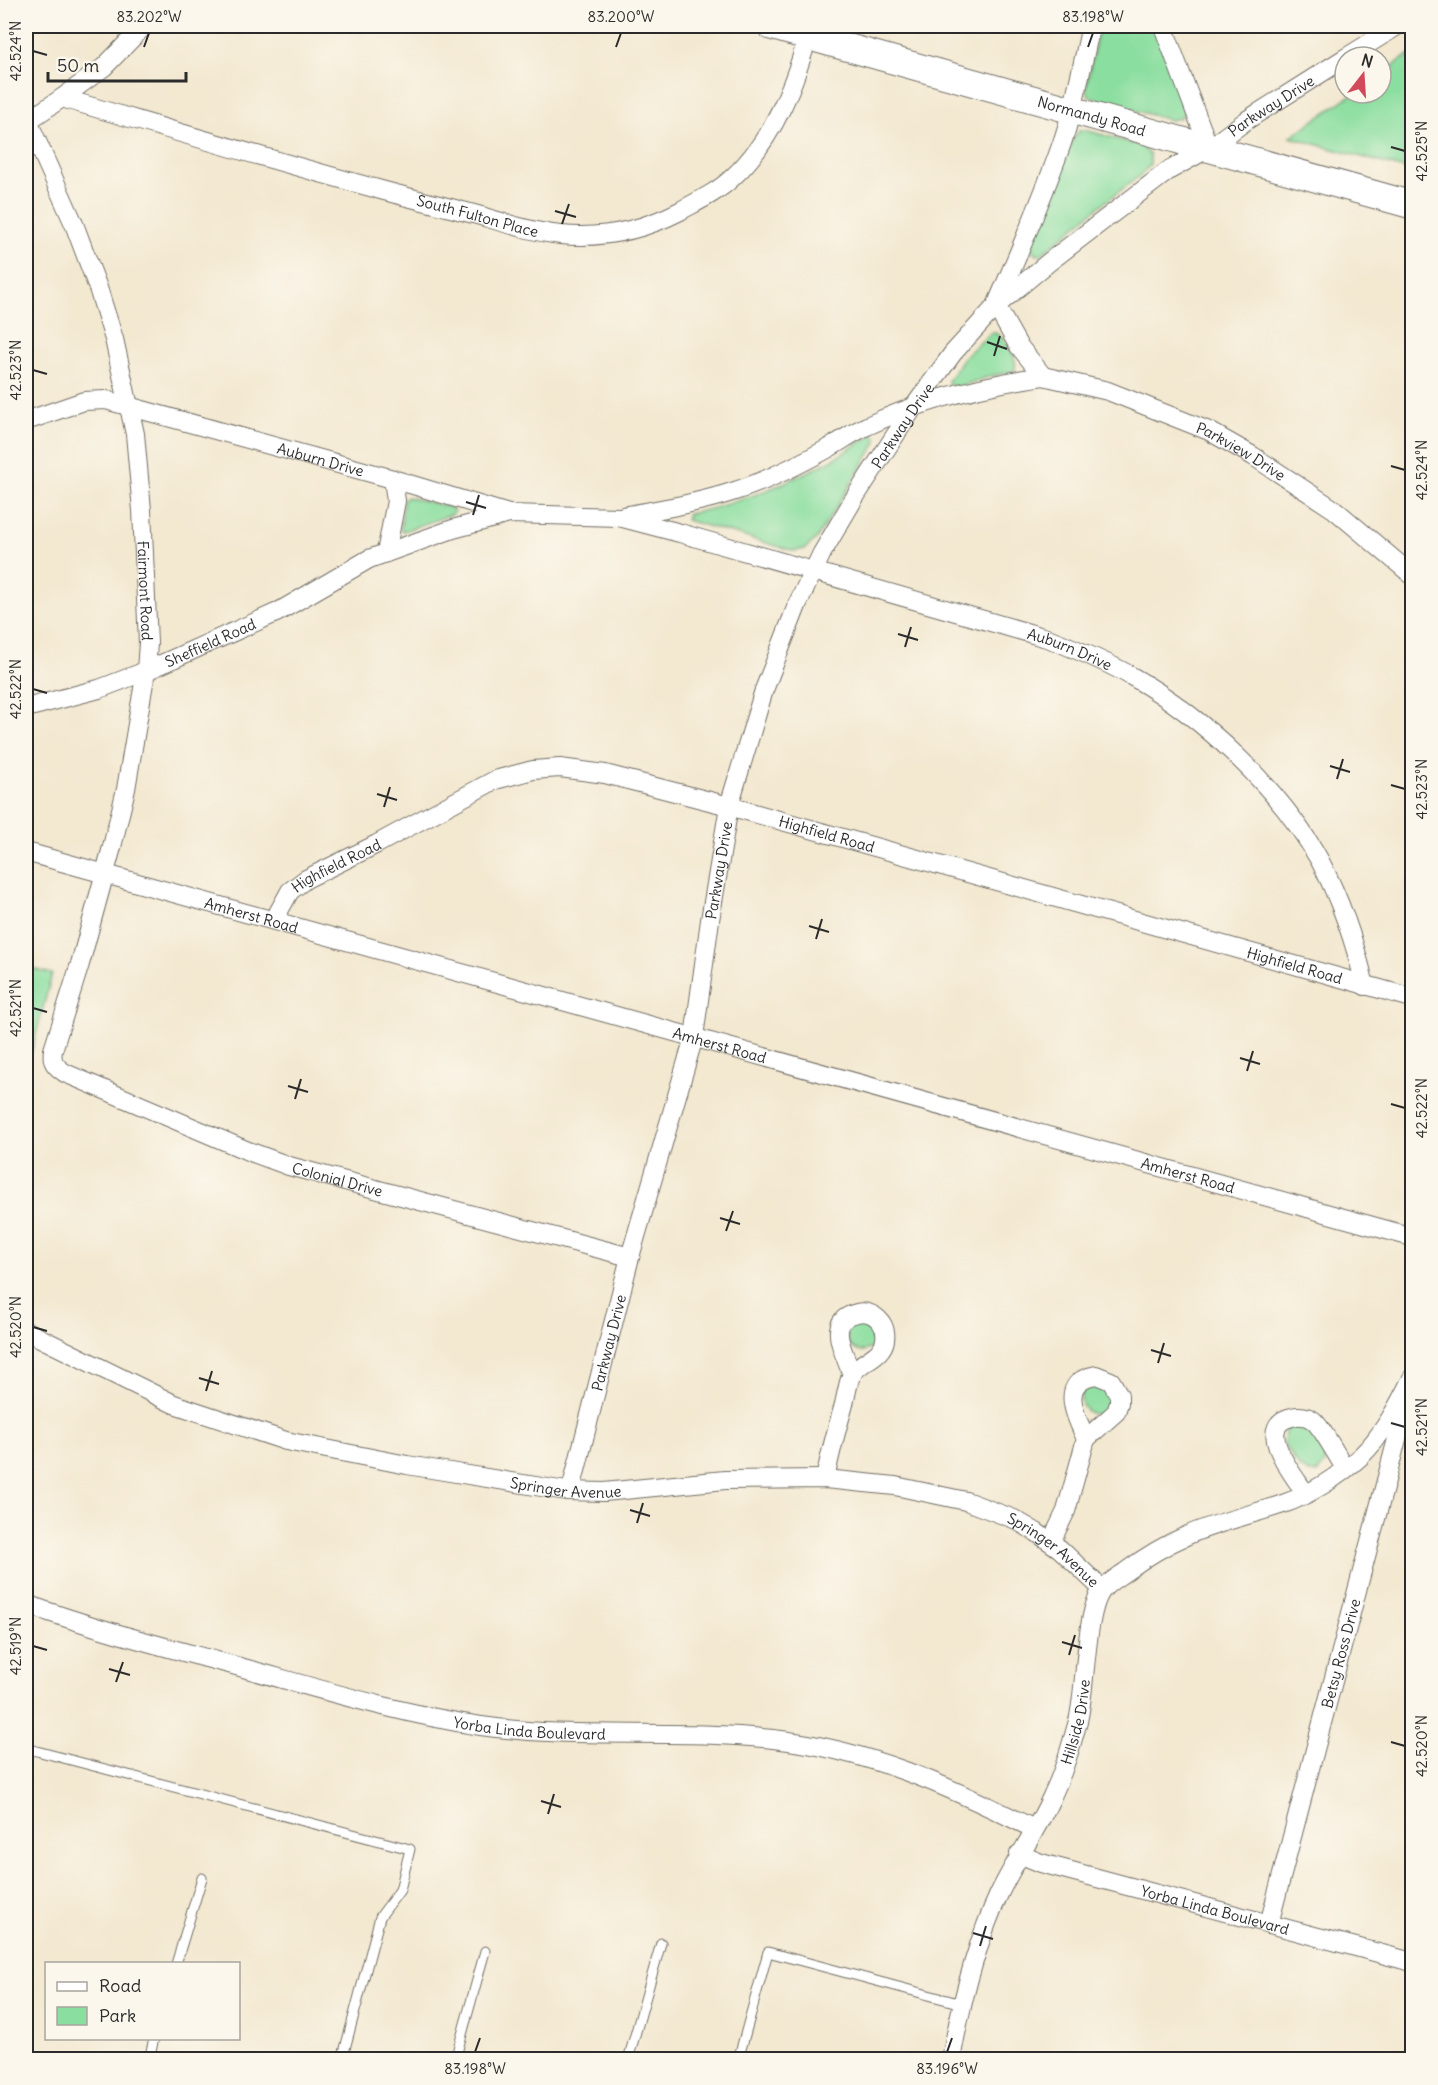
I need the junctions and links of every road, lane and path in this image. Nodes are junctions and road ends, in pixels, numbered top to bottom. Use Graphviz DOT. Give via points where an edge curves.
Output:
graph roads {
  1 [pos="144,26"];
  2 [pos="771,26"];
  3 [pos="1091,26"];
  4 [pos="1163,26"];
  5 [pos="1397,26"];
  6 [pos="809,31"];
  7 [pos="1367,45"];
  8 [pos="1333,66"];
  9 [pos="62,98"];
  10 [pos="1072,111"];
  11 [pos="27,121"];
  12 [pos="1209,148"];
  13 [pos="1413,205"];
  14 [pos="996,306"];
  15 [pos="1043,376"];
  16 [pos="128,405"];
  17 [pos="913,408"];
  18 [pos="26,421"];
  19 [pos="393,479"];
  20 [pos="509,514"];
  21 [pos="619,517"];
  22 [pos="386,552"];
  23 [pos="814,570"];
  24 [pos="1413,576"];
  25 [pos="146,671"];
  26 [pos="26,708"];
  27 [pos="729,806"];
  28 [pos="26,852"];
  29 [pos="105,874"];
  30 [pos="274,921"];
  31 [pos="1365,986"];
  32 [pos="1413,998"];
  33 [pos="694,1037"];
  34 [pos="56,1066"];
  35 [pos="1413,1237"];
  36 [pos="630,1257"];
  37 [pos="26,1331"];
  38 [pos="852,1375"];
  39 [pos="1413,1379"];
  40 [pos="1086,1439"];
  41 [pos="1345,1468"];
  42 [pos="825,1479"];
  43 [pos="571,1491"];
  44 [pos="1306,1494"];
  45 [pos="1051,1542"];
  46 [pos="1102,1589"];
  47 [pos="26,1604"];
  48 [pos="27,1748"];
  49 [pos="26,1762"];
  50 [pos="1034,1829"];
  51 [pos="1019,1854"];
  52 [pos="202,1878"];
  53 [pos="1269,1924"];
  54 [pos="661,1943"];
  55 [pos="485,1951"];
  56 [pos="177,1962"];
  57 [pos="1413,1962"];
  58 [pos="962,2004"];
  59 [pos="154,2040"];
  60 [pos="149,2060"];
  61 [pos="342,2060"];
  62 [pos="455,2060"];
  63 [pos="628,2060"];
  64 [pos="738,2060"];
  65 [pos="951,2060"];
  1 -- 9 [label="street" via="104,67"];
  2 -- 6 [label="street, Normandy Road"];
  3 -- 10 [label="street, Parkway Drive"];
  4 -- 12 [label="street"];
  5 -- 7 [label="street, Parkway Drive"];
  6 -- 9 [label="street, South Fulton Place" via="782,108 754,154 732,178 662,220 607,234 564,235 527,229 342,180"];
  6 -- 10 [label="street, Normandy Road"];
  8 -- 12 [label="street, Parkway Drive"];
  9 -- 11 [label="street"];
  10 -- 12 [label="street, Normandy Road"];
  10 -- 14 [label="street, Parkway Drive" via="1041,199"];
  11 -- 16 [label="street, Fairmont Road" via="98,288"];
  12 -- 13 [label="street, Normandy Road"];
  12 -- 14 [label="street, Parkway Drive" via="1168,171"];
  14 -- 15 [label="street" via="1018,345"];
  14 -- 17 [label="street, Parkway Drive" via="952,353"];
  15 -- 17 [label="street, Parkview Drive" via="986,385"];
  15 -- 24 [label="street, Parkview Drive" via="1108,391 1209,431 1335,510"];
  16 -- 18 [label="street, Auburn Drive" via="84,401"];
  16 -- 19 [label="street, Auburn Drive"];
  16 -- 25 [label="street, Fairmont Road" via="135,434 142,510"];
  17 -- 21 [label="street, Auburn Drive" via="865,426 781,473 737,491"];
  17 -- 23 [label="street, Parkway Drive" via="855,497"];
  19 -- 20 [label="street, Auburn Drive"];
  19 -- 22 [label="street" via="396,501"];
  20 -- 21 [label="street, Auburn Drive"];
  20 -- 22 [label="street, Sheffield Road"];
  21 -- 23 [label="street, Auburn Drive"];
  22 -- 25 [label="street, Sheffield Road" via="278,612"];
  23 -- 27 [label="street, Parkway Drive" via="764,690"];
  23 -- 31 [label="street, Auburn Drive" via="1050,639 1132,676 1171,700 1226,746 1296,824 1344,913"];
  25 -- 26 [label="street, Sheffield Road" via="99,689"];
  25 -- 29 [label="street, Fairmont Road" via="126,789"];
  27 -- 30 [label="street, Highfield Road" via="582,770 542,769 513,774 476,789 306,879 290,891"];
  27 -- 31 [label="street, Highfield Road"];
  27 -- 33 [label="street, Parkway Drive"];
  28 -- 29 [label="street, Amherst Road"];
  29 -- 30 [label="street, Amherst Road"];
  29 -- 34 [label="street, Fairmont Road" via="53,1050"];
  30 -- 33 [label="street, Amherst Road"];
  31 -- 32 [label="street, Highfield Road"];
  33 -- 35 [label="street, Amherst Road"];
  33 -- 36 [label="street, Parkway Drive"];
  34 -- 36 [label="street, Colonial Drive" via="289,1166"];
  36 -- 43 [label="street, Parkway Drive"];
  37 -- 43 [label="street, Springer Avenue" via="174,1404 286,1441"];
  38 -- 42 [label="street"];
  39 -- 41 [label="street" via="1373,1443"];
  39 -- 53 [label="street, Betsy Ross Drive"];
  40 -- 45 [label="street" via="1066,1511"];
  41 -- 44 [label="street"];
  41 -- 44 [label="street" via="1314,1421 1305,1416 1284,1419 1276,1428 1276,1448"];
  42 -- 43 [label="street, Springer Avenue" via="725,1480 604,1492"];
  42 -- 45 [label="street, Springer Avenue" via="878,1484 966,1501 1014,1519"];
  44 -- 46 [label="street" via="1168,1544"];
  45 -- 46 [label="street, Springer Avenue"];
  46 -- 50 [label="street, Hillside Drive" via="1093,1610 1079,1719 1062,1772"];
  47 -- 50 [label="street, Yorba Linda Boulevard" via="152,1643 432,1717 482,1726 604,1735 717,1734 819,1746 913,1773"];
  48 -- 49 [label="lane"];
  48 -- 61 [label="lane" via="410,1849 400,1890 380,1917"];
  50 -- 51 [label="street, Hillside Drive"];
  51 -- 53 [label="street, Yorba Linda Boulevard"];
  51 -- 58 [label="street, Hillside Drive" via="990,1915"];
  52 -- 56 [label="lane"];
  53 -- 57 [label="street, Yorba Linda Boulevard"];
  54 -- 63 [label="lane"];
  55 -- 62 [label="lane"];
  58 -- 64 [label="lane" via="768,1952"];
  58 -- 65 [label="street, Hillside Drive"];
  59 -- 60 [label="lane"];
}
